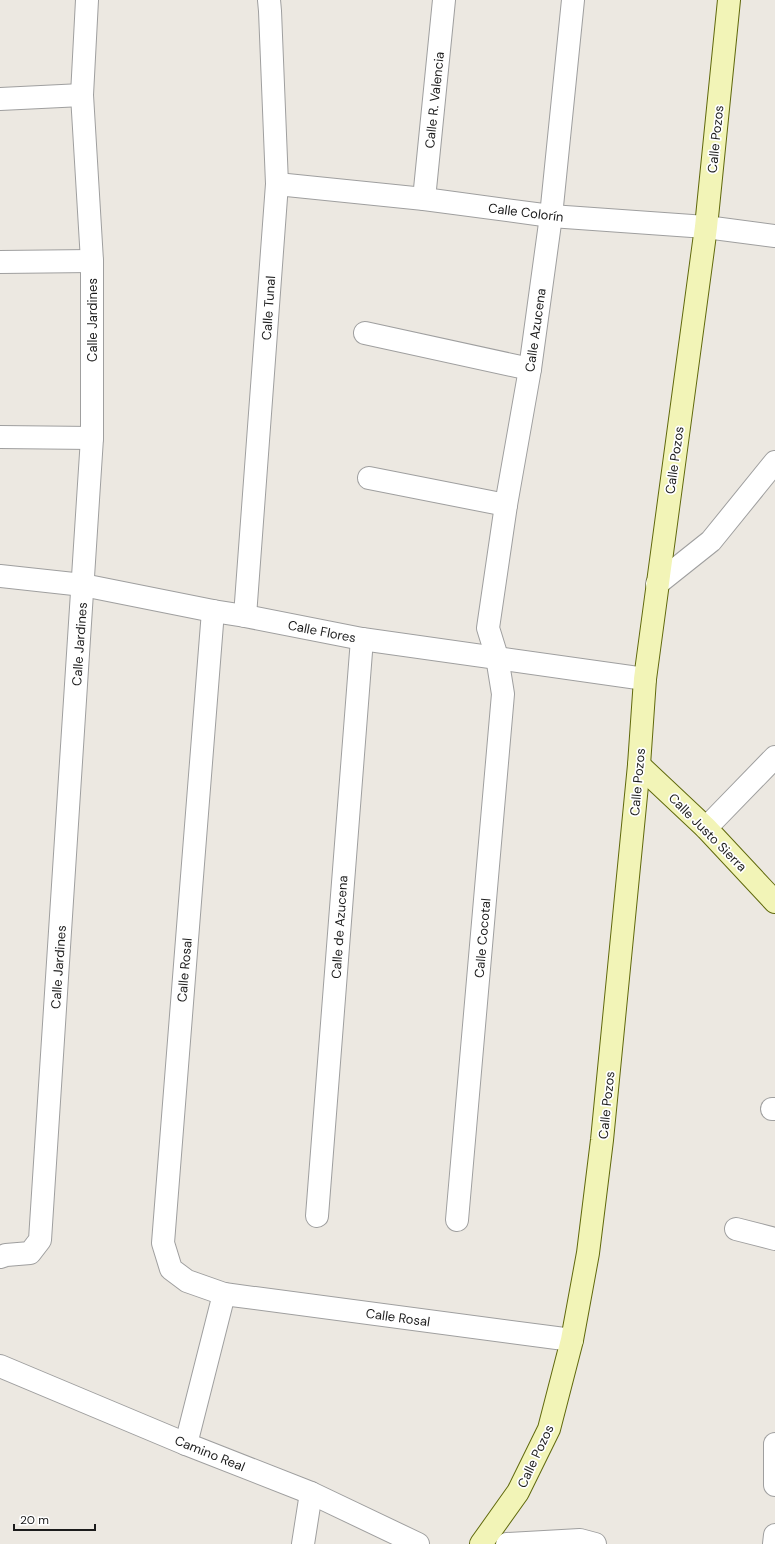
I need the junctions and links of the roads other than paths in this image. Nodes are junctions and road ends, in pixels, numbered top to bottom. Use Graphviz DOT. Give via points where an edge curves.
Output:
graph roads {
  1 [pos="87,0"];
  2 [pos="269,0"];
  3 [pos="444,0"];
  4 [pos="573,0"];
  5 [pos="729,0"];
  6 [pos="82,95"];
  7 [pos="0,99"];
  8 [pos="277,184"];
  9 [pos="424,199"];
  10 [pos="551,216"];
  11 [pos="706,227"];
  12 [pos="775,236"];
  13 [pos="92,261"];
  14 [pos="0,262"];
  15 [pos="365,332"];
  16 [pos="530,369"];
  17 [pos="0,437"];
  18 [pos="92,438"];
  19 [pos="775,462"];
  20 [pos="369,478"];
  21 [pos="506,505"];
  22 [pos="0,576"];
  23 [pos="83,584"];
  24 [pos="657,584"];
  25 [pos="213,611"];
  26 [pos="246,616"];
  27 [pos="362,639"];
  28 [pos="497,657"];
  29 [pos="645,678"];
  30 [pos="775,757"];
  31 [pos="639,764"];
  32 [pos="706,828"];
  33 [pos="775,902"];
  34 [pos="317,1216"];
  35 [pos="457,1220"];
  36 [pos="736,1229"];
  37 [pos="775,1239"];
  38 [pos="0,1257"];
  39 [pos="224,1294"];
  40 [pos="572,1340"];
  41 [pos="0,1366"];
  42 [pos="186,1444"];
  43 [pos="775,1444"];
  44 [pos="775,1485"];
  45 [pos="310,1493"];
  46 [pos="775,1535"];
  47 [pos="595,1543"];
  48 [pos="303,1544"];
  49 [pos="418,1544"];
  50 [pos="481,1544"];
  51 [pos="506,1544"];
  52 [pos="774,1544"];
  1 -- 6 [label="street, Calle Jardines"];
  2 -- 8 [label="street, Calle Tunal"];
  3 -- 9 [label="street, Calle R. Valencia"];
  4 -- 10 [label="street, Calle Azucena"];
  5 -- 11 [label="street, Calle Pozos"];
  6 -- 7 [label="street"];
  6 -- 13 [label="street, Calle Jardines"];
  8 -- 9 [label="street, Calle Colorín"];
  8 -- 26 [label="street, Calle Tunal"];
  9 -- 10 [label="street, Calle Colorín"];
  10 -- 11 [label="street, Calle Colorín"];
  10 -- 16 [label="street, Calle Azucena"];
  11 -- 12 [label="street, Calle Colorín"];
  11 -- 24 [label="street, Calle Pozos"];
  13 -- 14 [label="street"];
  13 -- 18 [label="street, Calle Jardines"];
  15 -- 16 [label="street"];
  16 -- 21 [label="street, Calle Azucena"];
  17 -- 18 [label="street"];
  18 -- 23 [label="street, Calle Jardines"];
  19 -- 24 [label="street" via="711,541"];
  20 -- 21 [label="street"];
  21 -- 28 [label="street, Calle Azucena" via="488,628"];
  22 -- 23 [label="street, Calle Flores"];
  23 -- 25 [label="street, Calle Flores"];
  23 -- 38 [label="street, Calle Jardines" via="40,1240 30,1253"];
  24 -- 29 [label="street, Calle Pozos"];
  25 -- 26 [label="street, Calle Flores"];
  25 -- 39 [label="street, Calle Rosal" via="163,1244 171,1269 187,1281"];
  26 -- 27 [label="street, Calle Flores"];
  27 -- 28 [label="street, Calle Flores"];
  27 -- 34 [label="street, Calle de Azucena"];
  28 -- 29 [label="street, Calle Flores"];
  28 -- 35 [label="street, Calle Cocotal" via="503,694"];
  29 -- 31 [label="street, Calle Pozos"];
  30 -- 32 [label="street"];
  31 -- 32 [label="street, Calle Justo Sierra"];
  31 -- 40 [label="street, Calle Pozos" via="602,1140 588,1253"];
  32 -- 33 [label="street, Calle Justo Sierra"];
  36 -- 37 [label="street"];
  39 -- 40 [label="street, Calle Rosal"];
  39 -- 42 [label="street"];
  40 -- 50 [label="street, Calle Pozos" via="549,1430 518,1492"];
  41 -- 42 [label="street, Camino Real"];
  42 -- 45 [label="street, Camino Real"];
  43 -- 44 [label="street"];
  45 -- 48 [label="street"];
  45 -- 49 [label="street, Camino Real"];
  46 -- 52 [label="street"];
  47 -- 51 [label="street" via="580,1540"];
}
